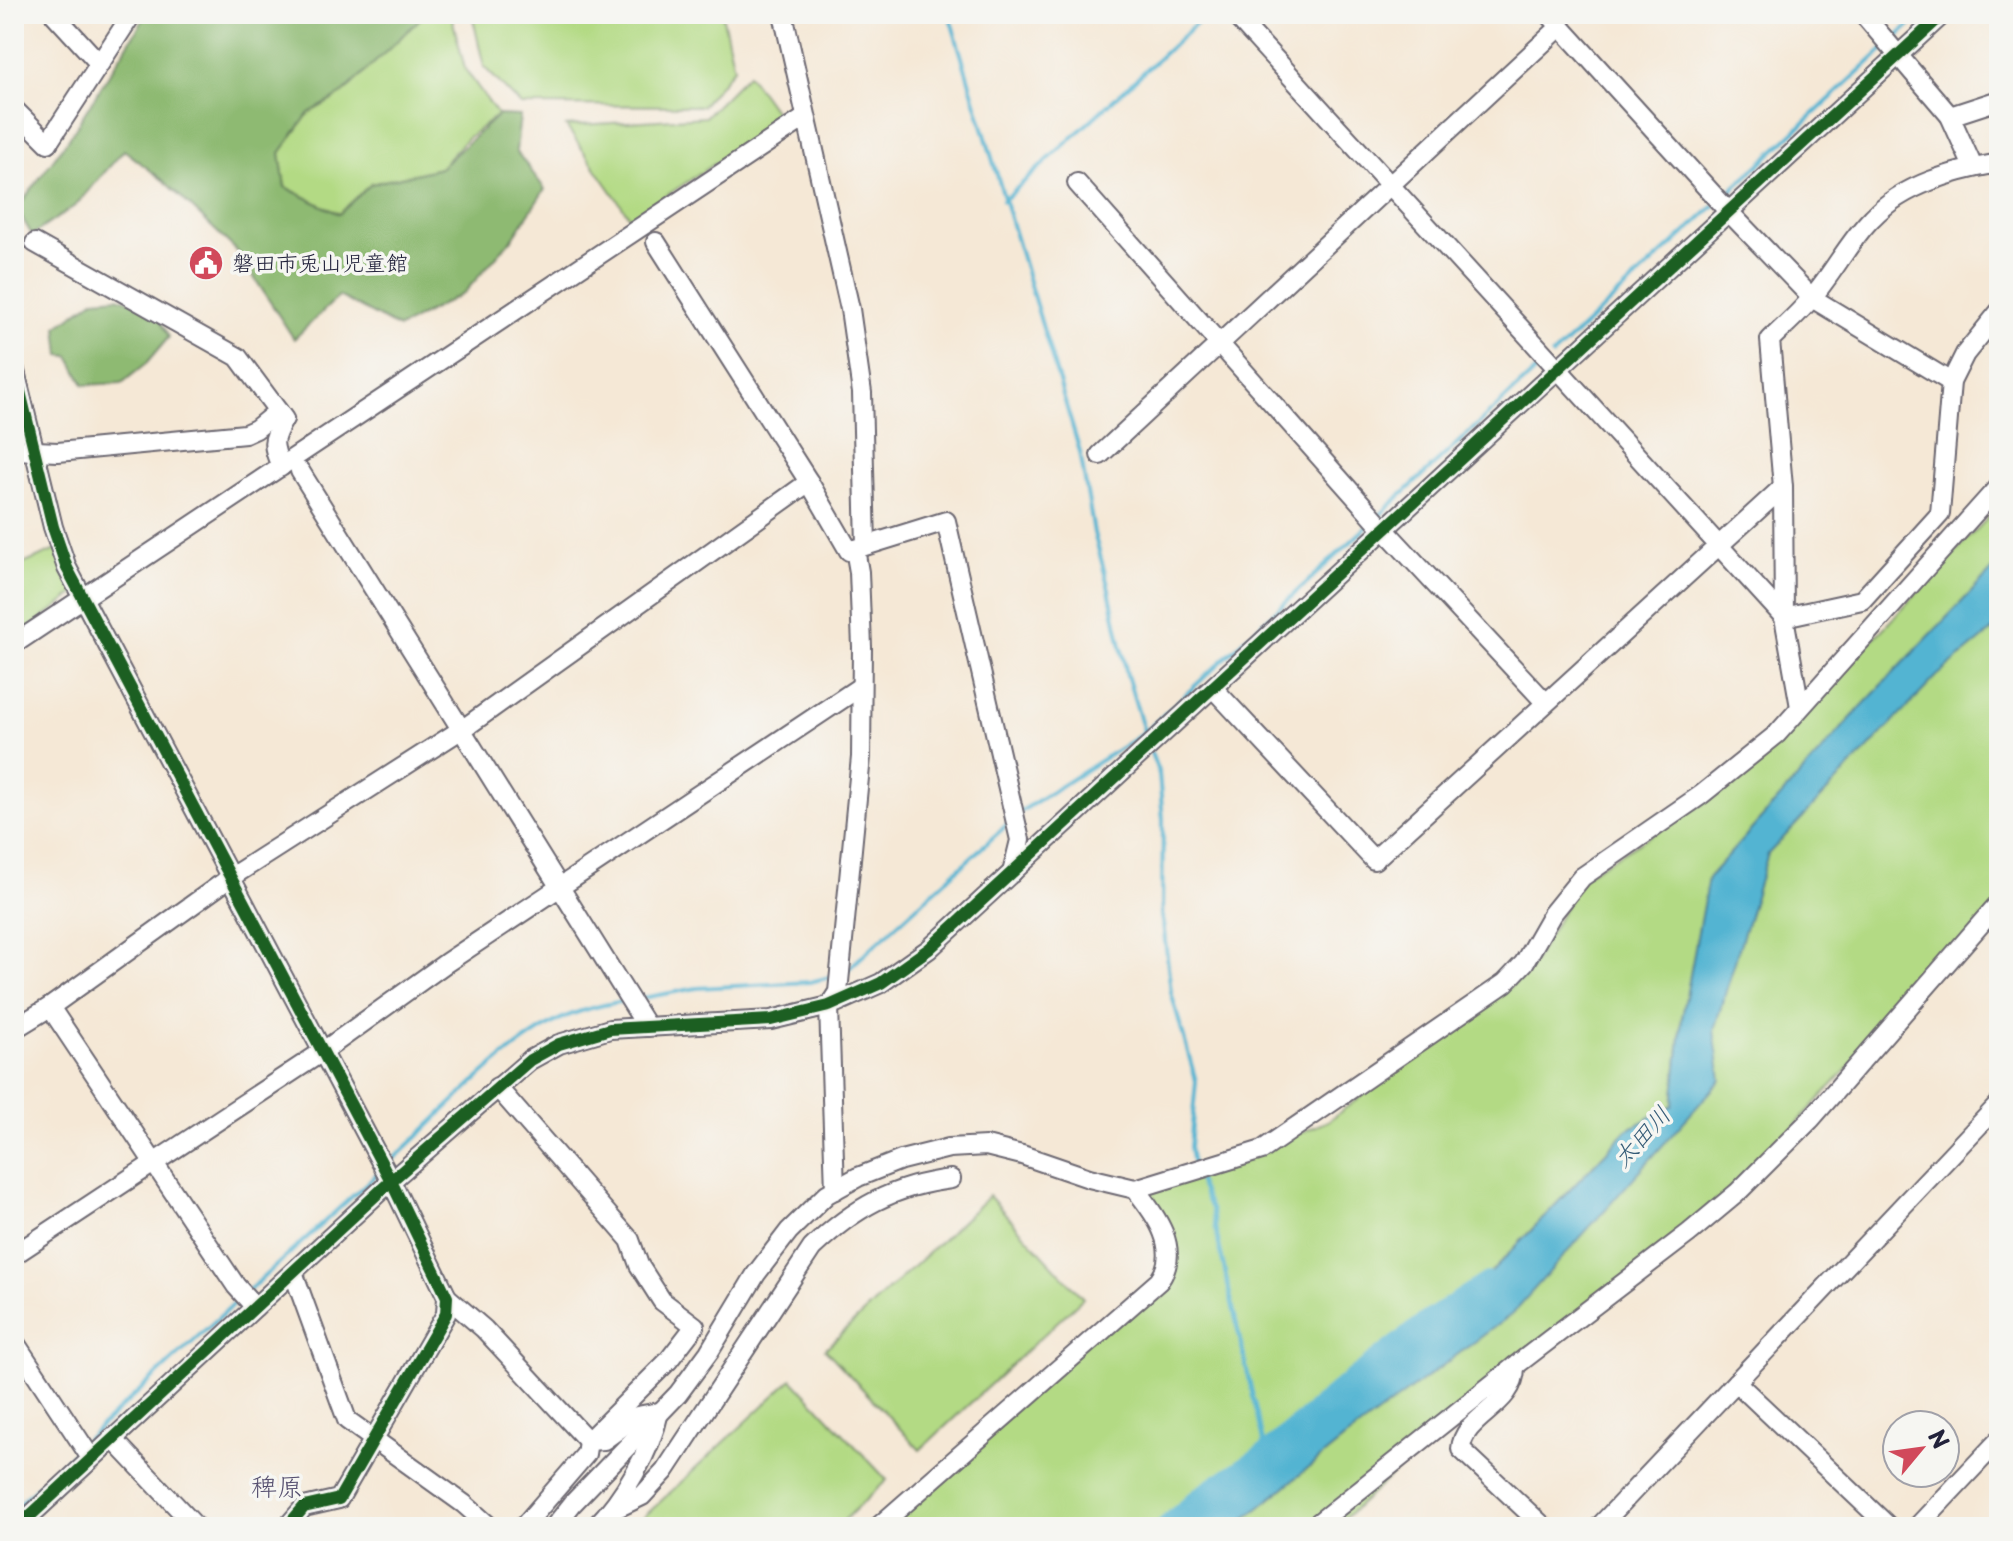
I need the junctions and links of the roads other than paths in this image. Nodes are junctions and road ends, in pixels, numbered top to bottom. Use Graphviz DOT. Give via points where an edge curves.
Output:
graph roads {
  1 [pos="54,14"];
  2 [pos="132,14"];
  3 [pos="783,14"];
  4 [pos="1234,14"];
  5 [pos="1863,14"];
  6 [pos="1943,14"];
  7 [pos="1554,20"];
  8 [pos="1899,54"];
  9 [pos="99,63"];
  10 [pos="1999,100"];
  11 [pos="14,109"];
  12 [pos="1950,116"];
  13 [pos="806,117"];
  14 [pos="1999,163"];
  15 [pos="1973,167"];
  16 [pos="1077,183"];
  17 [pos="1388,186"];
  18 [pos="1728,211"];
  19 [pos="656,242"];
  20 [pos="35,243"];
  21 [pos="1812,298"];
  22 [pos="1999,313"];
  23 [pos="1218,342"];
  24 [pos="14,367"];
  25 [pos="1558,368"];
  26 [pos="1951,382"];
  27 [pos="278,411"];
  28 [pos="34,449"];
  29 [pos="14,450"];
  30 [pos="1100,455"];
  31 [pos="281,467"];
  32 [pos="300,471"];
  33 [pos="809,482"];
  34 [pos="1999,486"];
  35 [pos="1783,487"];
  36 [pos="1383,528"];
  37 [pos="1718,545"];
  38 [pos="860,547"];
  39 [pos="83,598"];
  40 [pos="1784,617"];
  41 [pos="14,644"];
  42 [pos="860,687"];
  43 [pos="1213,688"];
  44 [pos="1545,702"];
  45 [pos="1800,707"];
  46 [pos="461,729"];
  47 [pos="1012,873"];
  48 [pos="231,877"];
  49 [pos="561,887"];
  50 [pos="1999,903"];
  51 [pos="829,1006"];
  52 [pos="50,1007"];
  53 [pos="647,1027"];
  54 [pos="14,1029"];
  55 [pos="322,1052"];
  56 [pos="497,1087"];
  57 [pos="1999,1104"];
  58 [pos="153,1162"];
  59 [pos="951,1179"];
  60 [pos="391,1181"];
  61 [pos="1135,1189"];
  62 [pos="835,1190"];
  63 [pos="14,1255"];
  64 [pos="293,1272"];
  65 [pos="447,1297"];
  66 [pos="255,1307"];
  67 [pos="14,1341"];
  68 [pos="1515,1366"];
  69 [pos="1736,1382"];
  70 [pos="659,1412"];
  71 [pos="112,1438"];
  72 [pos="373,1440"];
  73 [pos="1999,1440"];
  74 [pos="588,1441"];
  75 [pos="91,1458"];
  76 [pos="611,1511"];
  77 [pos="18,1527"];
  78 [pos="196,1527"];
  79 [pos="287,1527"];
  80 [pos="490,1527"];
  81 [pos="523,1527"];
  82 [pos="554,1527"];
  83 [pos="595,1527"];
  84 [pos="878,1527"];
  85 [pos="1313,1527"];
  86 [pos="1544,1527"];
  87 [pos="1599,1527"];
  88 [pos="1889,1527"];
  89 [pos="1917,1527"];
  1 -- 9 [label="street"];
  2 -- 9 [label="street"];
  3 -- 13 [label="street"];
  4 -- 17 [label="street"];
  5 -- 8 [label="street"];
  6 -- 8 [label="street"];
  7 -- 17 [label="street"];
  7 -- 18 [label="street"];
  8 -- 12 [label="street"];
  8 -- 18 [label="street"];
  9 -- 11 [label="street" via="48,143"];
  10 -- 12 [label="street"];
  12 -- 15 [label="street"];
  13 -- 31 [label="street"];
  13 -- 38 [label="street" via="850,309 862,393"];
  14 -- 15 [label="street"];
  15 -- 21 [label="street" via="1914,187 1890,202 1871,218"];
  16 -- 23 [label="street"];
  17 -- 23 [label="street"];
  17 -- 25 [label="street"];
  18 -- 21 [label="street"];
  18 -- 25 [label="street"];
  19 -- 33 [label="street"];
  20 -- 27 [label="street" via="238,357"];
  21 -- 26 [label="street"];
  21 -- 35 [label="street" via="1770,340"];
  22 -- 26 [label="street" via="1965,354"];
  23 -- 30 [label="street"];
  23 -- 36 [label="street"];
  24 -- 28 [label="street"];
  25 -- 36 [label="street"];
  25 -- 37 [label="street"];
  26 -- 40 [label="street" via="1940,514 1862,600"];
  27 -- 28 [label="street" via="245,434 58,452"];
  27 -- 31 [label="street" via="284,419 273,446"];
  28 -- 29 [label="street"];
  28 -- 39 [label="street" via="53,527"];
  31 -- 39 [label="street"];
  32 -- 46 [label="street"];
  33 -- 38 [label="street" via="849,551"];
  33 -- 46 [label="street"];
  34 -- 45 [label="street"];
  35 -- 37 [label="street"];
  35 -- 40 [label="street"];
  36 -- 43 [label="street"];
  36 -- 44 [label="street"];
  37 -- 40 [label="street"];
  37 -- 44 [label="street"];
  38 -- 42 [label="street"];
  38 -- 47 [label="street" via="946,521 1020,840"];
  39 -- 41 [label="street"];
  39 -- 48 [label="street"];
  40 -- 45 [label="street"];
  42 -- 49 [label="street"];
  42 -- 51 [label="street" via="854,849 838,992"];
  43 -- 44 [label="street" via="1374,860"];
  43 -- 47 [label="street"];
  45 -- 61 [label="street" via="1777,734 1701,795 1582,877 1552,914 1524,963 1480,1002 1262,1150"];
  46 -- 48 [label="street"];
  46 -- 49 [label="street"];
  47 -- 51 [label="street" via="904,969"];
  48 -- 52 [label="street"];
  48 -- 55 [label="street"];
  49 -- 53 [label="street"];
  49 -- 55 [label="street"];
  50 -- 68 [label="street" via="1775,1157 1689,1233"];
  51 -- 53 [label="street" via="771,1020"];
  51 -- 62 [label="street"];
  52 -- 54 [label="street"];
  52 -- 58 [label="street"];
  53 -- 56 [label="street" via="610,1029 559,1044"];
  55 -- 58 [label="street"];
  55 -- 60 [label="street"];
  56 -- 60 [label="street"];
  56 -- 74 [label="street" via="630,1240 662,1301 695,1326 668,1361"];
  57 -- 69 [label="street"];
  58 -- 63 [label="street"];
  58 -- 66 [label="street"];
  59 -- 76 [label="street" via="919,1183 879,1199 838,1223 812,1248 665,1471 642,1496"];
  60 -- 64 [label="street"];
  60 -- 65 [label="street"];
  61 -- 62 [label="street" via="986,1146 949,1148 901,1160"];
  61 -- 84 [label="street" via="1163,1229 1168,1254 1159,1281"];
  62 -- 70 [label="street" via="789,1231 709,1352"];
  64 -- 66 [label="street"];
  64 -- 72 [label="street" via="347,1420"];
  65 -- 72 [label="street" via="446,1314"];
  65 -- 74 [label="street" via="484,1329"];
  66 -- 71 [label="street"];
  67 -- 75 [label="street"];
  68 -- 85 [label="street"];
  68 -- 86 [label="street" via="1501,1402 1471,1427 1461,1449"];
  69 -- 87 [label="street"];
  69 -- 88 [label="street"];
  70 -- 74 [label="street" via="637,1416 604,1440"];
  70 -- 76 [label="street" via="654,1436"];
  70 -- 82 [label="street"];
  71 -- 75 [label="street"];
  71 -- 78 [label="street"];
  72 -- 79 [label="street" via="339,1499 304,1507"];
  72 -- 80 [label="street"];
  73 -- 89 [label="street"];
  74 -- 81 [label="street" via="586,1454"];
  75 -- 77 [label="street"];
  76 -- 83 [label="street"];
}
